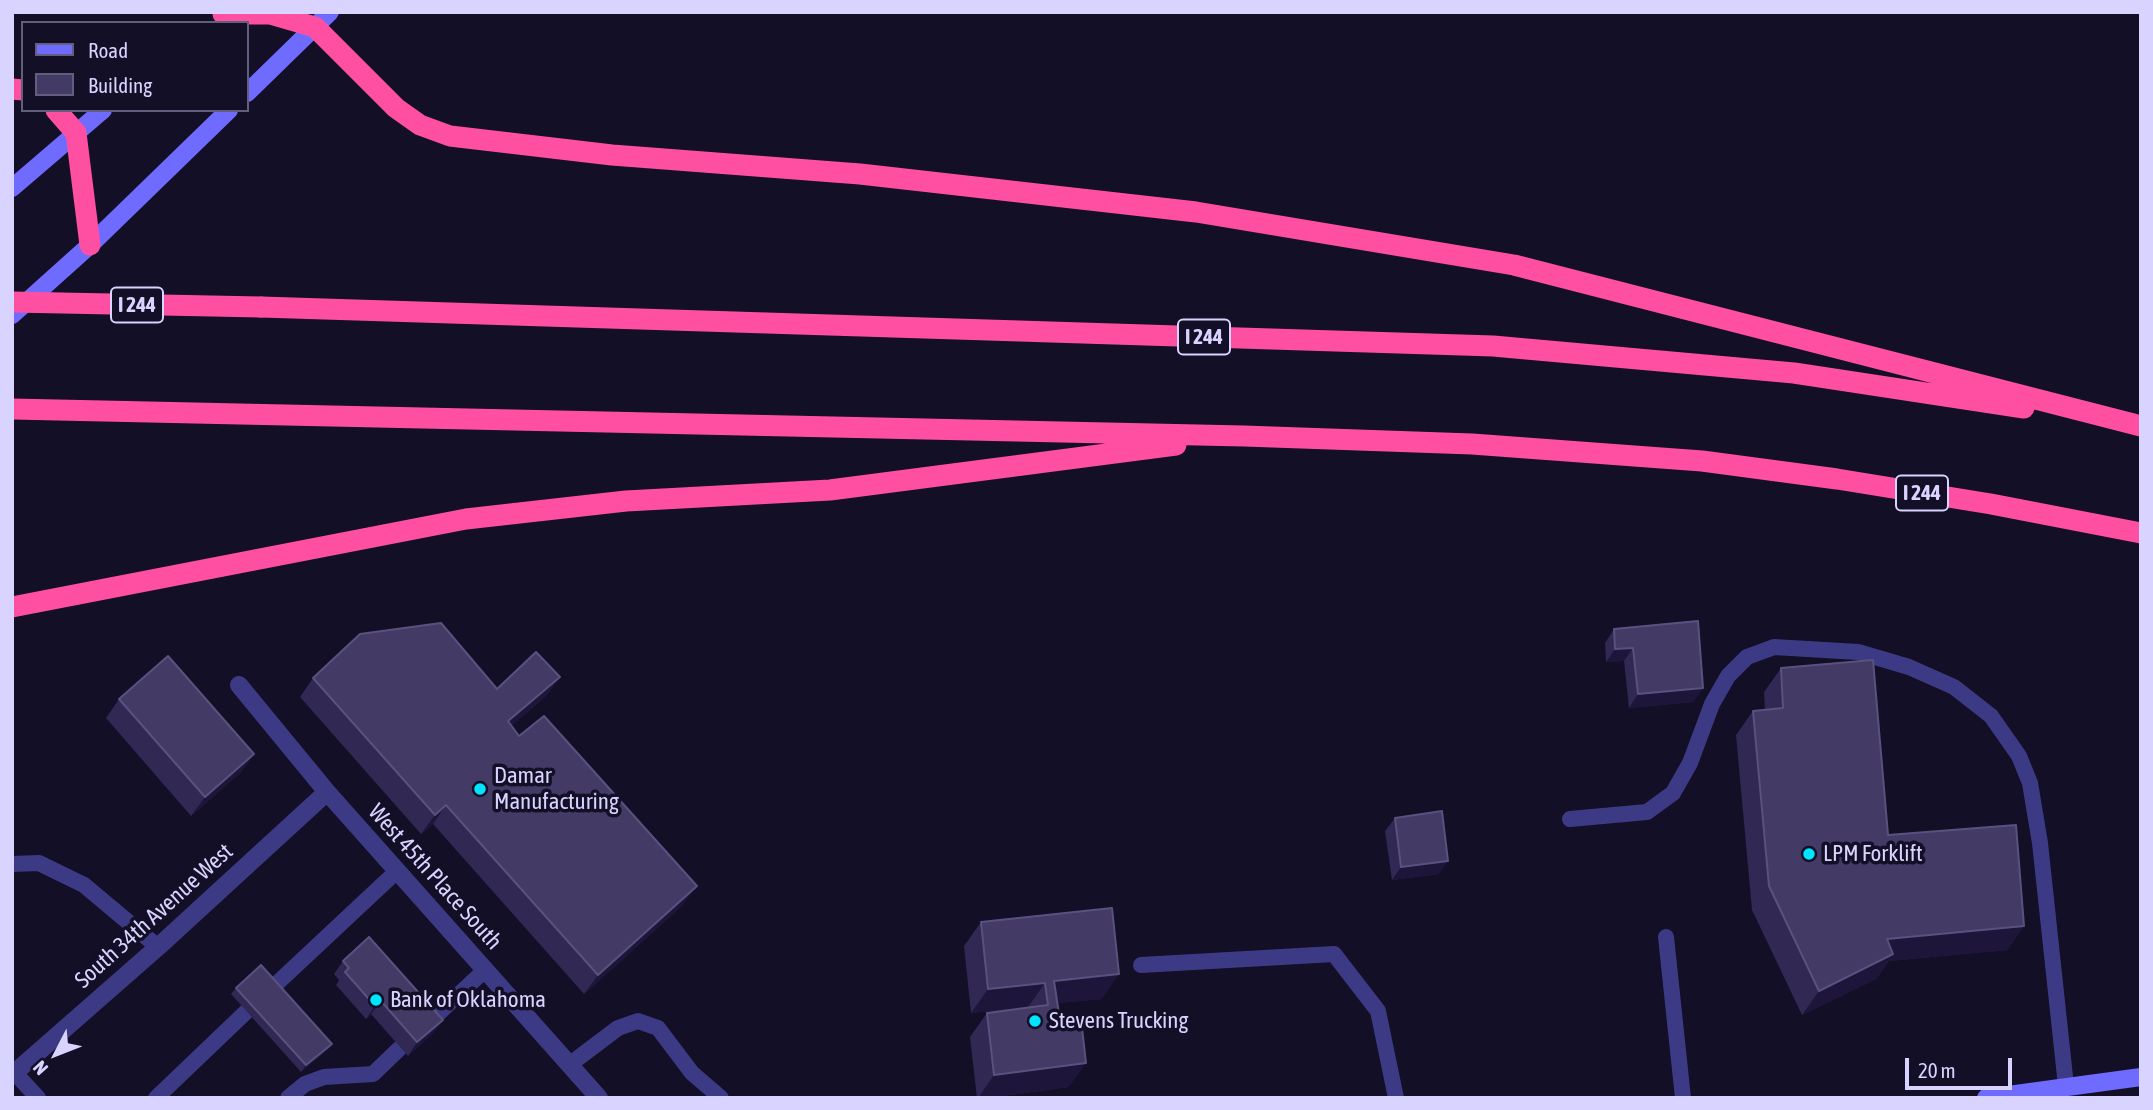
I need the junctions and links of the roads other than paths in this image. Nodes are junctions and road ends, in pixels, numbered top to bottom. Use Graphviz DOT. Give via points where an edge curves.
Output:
graph roads {
  1 [pos="220,16"];
  2 [pos="323,20"];
  3 [pos="248,92"];
  4 [pos="58,112"];
  5 [pos="101,112"];
  6 [pos="227,112"];
  7 [pos="76,132"];
  8 [pos="12,188"];
  9 [pos="90,245"];
  10 [pos="12,302"];
  11 [pos="12,316"];
  12 [pos="12,409"];
  13 [pos="2141,426"];
  14 [pos="1244,436"];
  15 [pos="2141,533"];
  16 [pos="12,607"];
  17 [pos="239,685"];
  18 [pos="327,792"];
  19 [pos="1570,819"];
  20 [pos="12,864"];
  21 [pos="397,871"];
  22 [pos="1667,937"];
  23 [pos="158,947"];
  24 [pos="1141,965"];
  25 [pos="485,970"];
  26 [pos="272,988"];
  27 [pos="247,1012"];
  28 [pos="426,1025"];
  29 [pos="401,1048"];
  30 [pos="569,1065"];
  31 [pos="13,1074"];
  32 [pos="2141,1077"];
  33 [pos="2066,1086"];
  34 [pos="38,1098"];
  35 [pos="156,1098"];
  36 [pos="288,1098"];
  37 [pos="599,1098"];
  38 [pos="721,1098"];
  39 [pos="1396,1098"];
  40 [pos="1683,1098"];
  41 [pos="1986,1098"];
  1 -- 2 [label="highway" via="270,14"];
  2 -- 3 [label="main road"];
  2 -- 13 [label="highway" via="396,108 420,125 450,136 612,155 860,174 1196,212 1514,265"];
  4 -- 7 [label="highway"];
  5 -- 7 [label="main road"];
  6 -- 9 [label="main road"];
  7 -- 8 [label="main road"];
  7 -- 9 [label="highway"];
  9 -- 11 [label="main road"];
  10 -- 13 [label="highway, I 244, bridge" via="1493,346 1794,373"];
  12 -- 14 [label="highway, I 244"];
  14 -- 15 [label="highway, I 244" via="1472,444 1702,461 1875,485"];
  14 -- 16 [label="highway" via="830,490 625,501 466,519"];
  17 -- 18 [label="street, West 45th Place South"];
  18 -- 21 [label="street, West 45th Place South"];
  18 -- 23 [label="street, South 34th Avenue West"];
  19 -- 33 [label="lane" via="1647,812 1673,793 1728,676 1747,657 1774,647 1858,652 1954,687 1991,716 2019,756 2030,783"];
  20 -- 23 [label="lane" via="40,863 84,885"];
  21 -- 25 [label="street, West 45th Place South"];
  21 -- 26 [label="lane"];
  22 -- 40 [label="lane"];
  23 -- 31 [label="street, South 34th Avenue West"];
  24 -- 39 [label="lane" via="1334,954 1378,1011"];
  25 -- 28 [label="lane"];
  25 -- 30 [label="street, West 45th Place South"];
  27 -- 35 [label="lane"];
  29 -- 36 [label="lane" via="373,1074 324,1077 305,1084"];
  30 -- 37 [label="street, West 45th Place South"];
  30 -- 38 [label="lane" via="618,1027 638,1021 658,1028 692,1073"];
  31 -- 34 [label="lane"];
  32 -- 33 [label="main road"];
  33 -- 41 [label="main road"];
}
